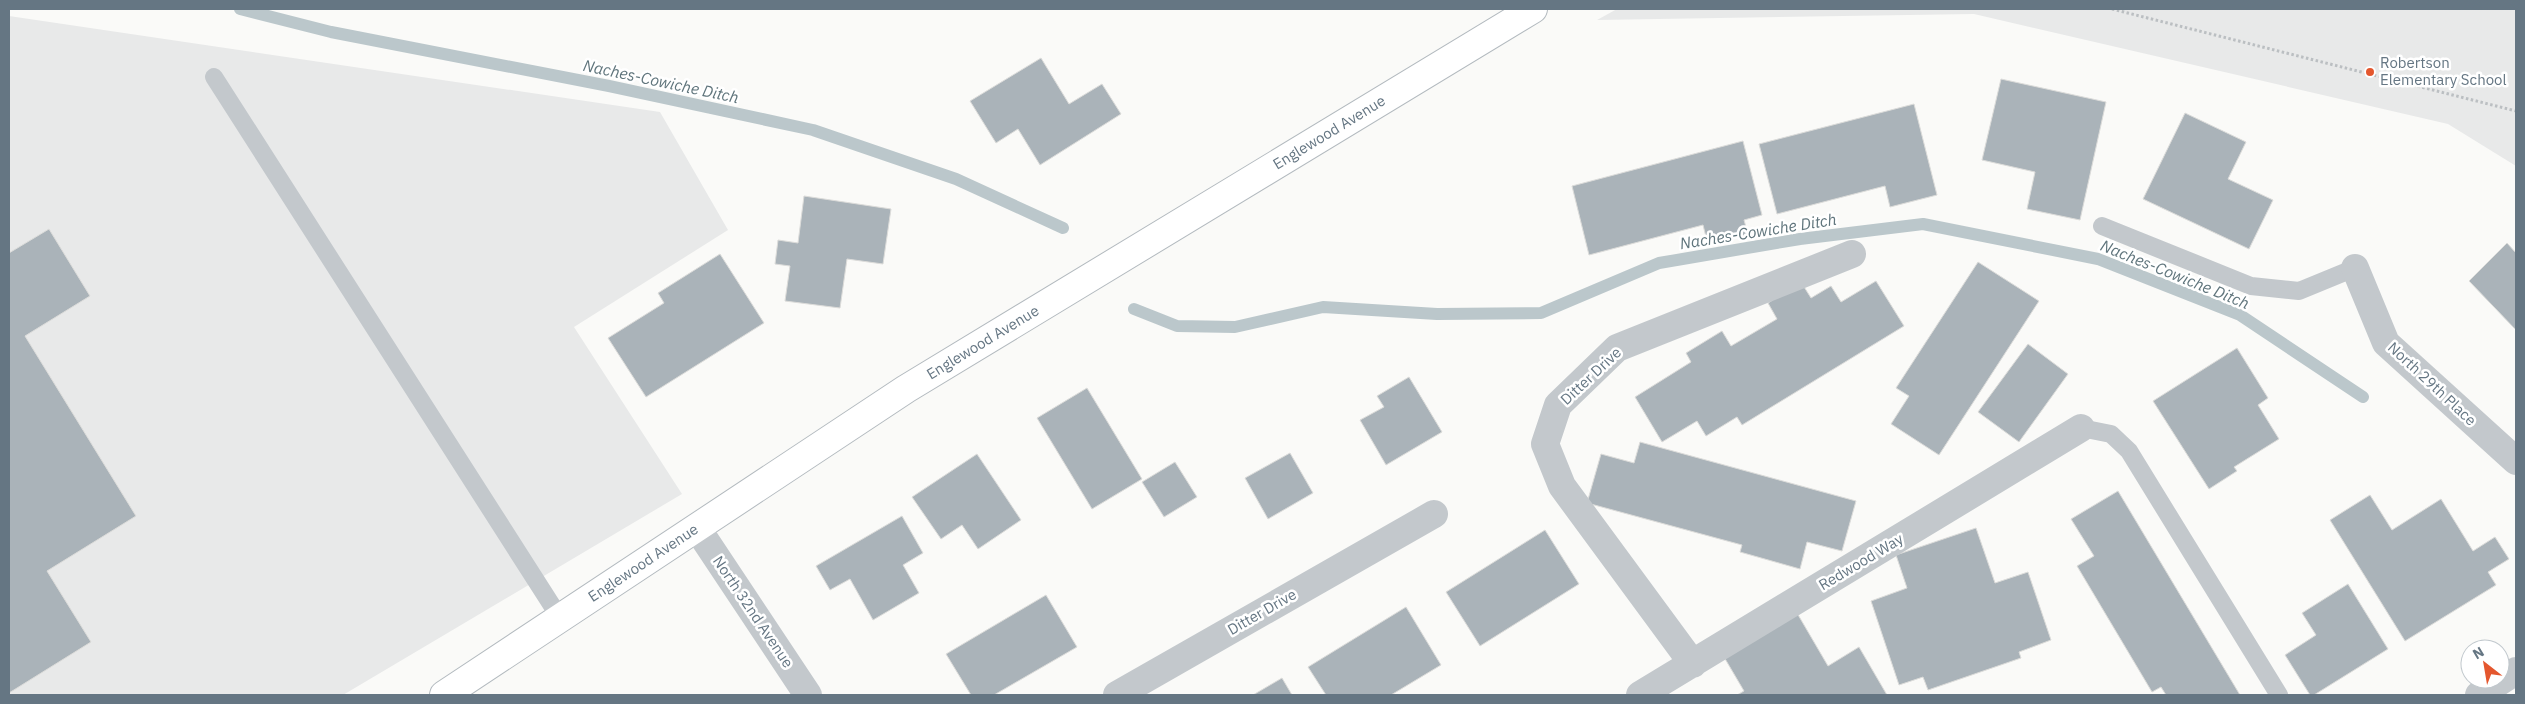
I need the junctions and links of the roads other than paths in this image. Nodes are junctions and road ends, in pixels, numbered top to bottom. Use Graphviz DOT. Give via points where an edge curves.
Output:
graph roads {
  1 [pos="1533,9"];
  2 [pos="214,77"];
  3 [pos="2102,226"];
  4 [pos="1852,254"];
  5 [pos="2354,268"];
  6 [pos="2081,428"];
  7 [pos="2516,461"];
  8 [pos="1434,514"];
  9 [pos="697,528"];
  10 [pos="560,618"];
  11 [pos="1693,664"];
  12 [pos="2516,671"];
  13 [pos="444,695"];
  14 [pos="808,695"];
  15 [pos="1117,695"];
  16 [pos="1640,695"];
  17 [pos="2279,695"];
  18 [pos="2479,695"];
  1 -- 9 [label="street, Englewood Avenue" via="906,389"];
  2 -- 10 [label="lane"];
  3 -- 5 [label="lane" via="2251,286 2299,291"];
  4 -- 11 [label="street, Ditter Drive" via="1617,348 1558,405 1546,444 1562,486"];
  5 -- 7 [label="street, North 29th Place" via="2386,343"];
  6 -- 11 [label="street, Redwood Way"];
  6 -- 17 [label="lane" via="2111,434 2130,451"];
  8 -- 15 [label="street, Ditter Drive"];
  9 -- 10 [label="street, Englewood Avenue"];
  9 -- 14 [label="street, North 32nd Avenue"];
  10 -- 13 [label="street, Englewood Avenue"];
  11 -- 16 [label="street, Redwood Way"];
  12 -- 18 [label="street"];
}
